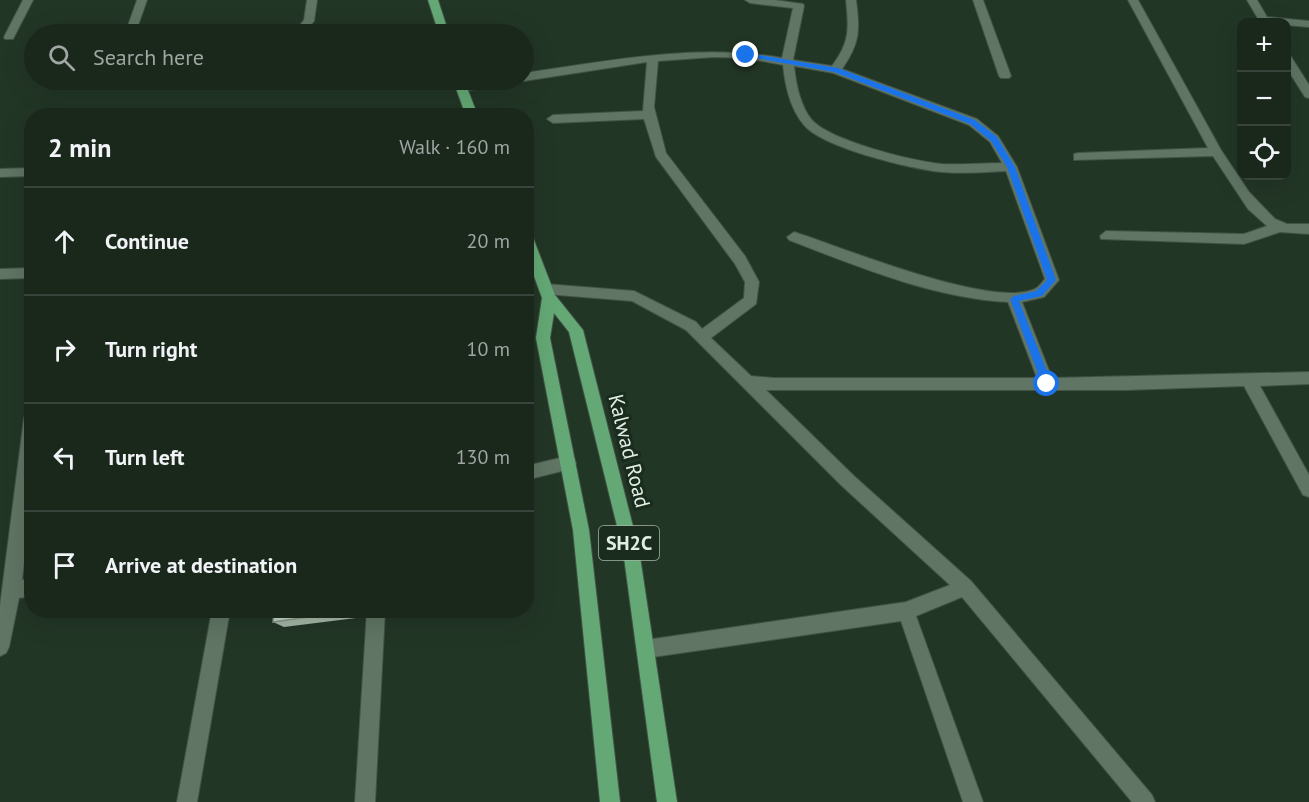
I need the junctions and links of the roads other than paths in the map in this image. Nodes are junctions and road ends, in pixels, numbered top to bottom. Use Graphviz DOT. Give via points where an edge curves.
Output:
graph roads {
  1 [pos="28,0"];
  2 [pos="142,0"];
  3 [pos="312,0"];
  4 [pos="434,0"];
  5 [pos="750,0"];
  6 [pos="851,0"];
  7 [pos="978,0"];
  8 [pos="1133,0"];
  9 [pos="1252,0"];
  10 [pos="1262,18"];
  11 [pos="1291,23"];
  12 [pos="134,24"];
  13 [pos="306,24"];
  14 [pos="441,24"];
  15 [pos="1309,24"];
  16 [pos="9,37"];
  17 [pos="654,58"];
  18 [pos="787,62"];
  19 [pos="1291,64"];
  20 [pos="836,70"];
  21 [pos="534,76"];
  22 [pos="1005,76"];
  23 [pos="463,90"];
  24 [pos="1309,94"];
  25 [pos="469,108"];
  26 [pos="650,115"];
  27 [pos="553,119"];
  28 [pos="1216,152"];
  29 [pos="1078,157"];
  30 [pos="1011,167"];
  31 [pos="24,172"];
  32 [pos="0,173"];
  33 [pos="1279,227"];
  34 [pos="1309,228"];
  35 [pos="1106,236"];
  36 [pos="794,237"];
  37 [pos="534,256"];
  38 [pos="24,273"];
  39 [pos="0,274"];
  40 [pos="548,293"];
  41 [pos="1014,299"];
  42 [pos="703,336"];
  43 [pos="1309,378"];
  44 [pos="1248,379"];
  45 [pos="748,382"];
  46 [pos="1047,384"];
  47 [pos="568,463"];
  48 [pos="534,471"];
  49 [pos="24,487"];
  50 [pos="1309,490"];
  51 [pos="965,586"];
  52 [pos="24,589"];
  53 [pos="12,591"];
  54 [pos="906,611"];
  55 [pos="220,618"];
  56 [pos="376,618"];
  57 [pos="0,647"];
  58 [pos="646,649"];
  59 [pos="186,802"];
  60 [pos="365,802"];
  61 [pos="610,802"];
  62 [pos="667,802"];
  63 [pos="973,802"];
  64 [pos="1144,802"];
  1 -- 16 [label="street"];
  2 -- 12 [label="street"];
  3 -- 13 [label="street"];
  4 -- 14 [label="main road"];
  5 -- 18 [label="street" via="799,6"];
  6 -- 20 [label="street" via="856,30 849,51"];
  7 -- 22 [label="street"];
  8 -- 28 [label="street"];
  9 -- 10 [label="street"];
  11 -- 15 [label="street"];
  17 -- 18 [label="street" via="714,54"];
  17 -- 21 [label="street"];
  17 -- 26 [label="street"];
  18 -- 20 [label="street"];
  18 -- 30 [label="street" via="800,108 821,133 862,148 942,168"];
  19 -- 24 [label="street"];
  20 -- 30 [label="street" via="973,122 994,139"];
  23 -- 25 [label="main road"];
  26 -- 27 [label="street"];
  26 -- 42 [label="street" via="660,154 740,260 752,282 751,300"];
  28 -- 29 [label="street"];
  28 -- 33 [label="street" via="1248,202"];
  30 -- 41 [label="street" via="1052,280 1039,293"];
  31 -- 32 [label="street"];
  33 -- 34 [label="street"];
  33 -- 35 [label="street" via="1245,239"];
  36 -- 41 [label="street" via="886,271"];
  37 -- 40 [label="main road, Kalwad Road / SH2C"];
  38 -- 39 [label="street"];
  40 -- 42 [label="street" via="634,296"];
  40 -- 47 [label="main road, Kalwad Road / SH2C" via="543,338"];
  40 -- 58 [label="main road, Kalwad Road / SH2C" via="576,330 631,550"];
  41 -- 46 [label="street"];
  42 -- 45 [label="street"];
  43 -- 44 [label="street"];
  44 -- 46 [label="street"];
  44 -- 50 [label="street"];
  45 -- 46 [label="street"];
  45 -- 51 [label="street" via="848,481"];
  47 -- 48 [label="street"];
  47 -- 61 [label="main road, Kalwad Road / SH2C" via="581,530"];
  49 -- 53 [label="street"];
  51 -- 54 [label="street"];
  51 -- 64 [label="street"];
  52 -- 53 [label="street"];
  53 -- 57 [label="street"];
  54 -- 58 [label="street"];
  54 -- 63 [label="street"];
  55 -- 59 [label="street"];
  56 -- 60 [label="street"];
  58 -- 62 [label="main road, Kalwad Road / SH2C"];
}
